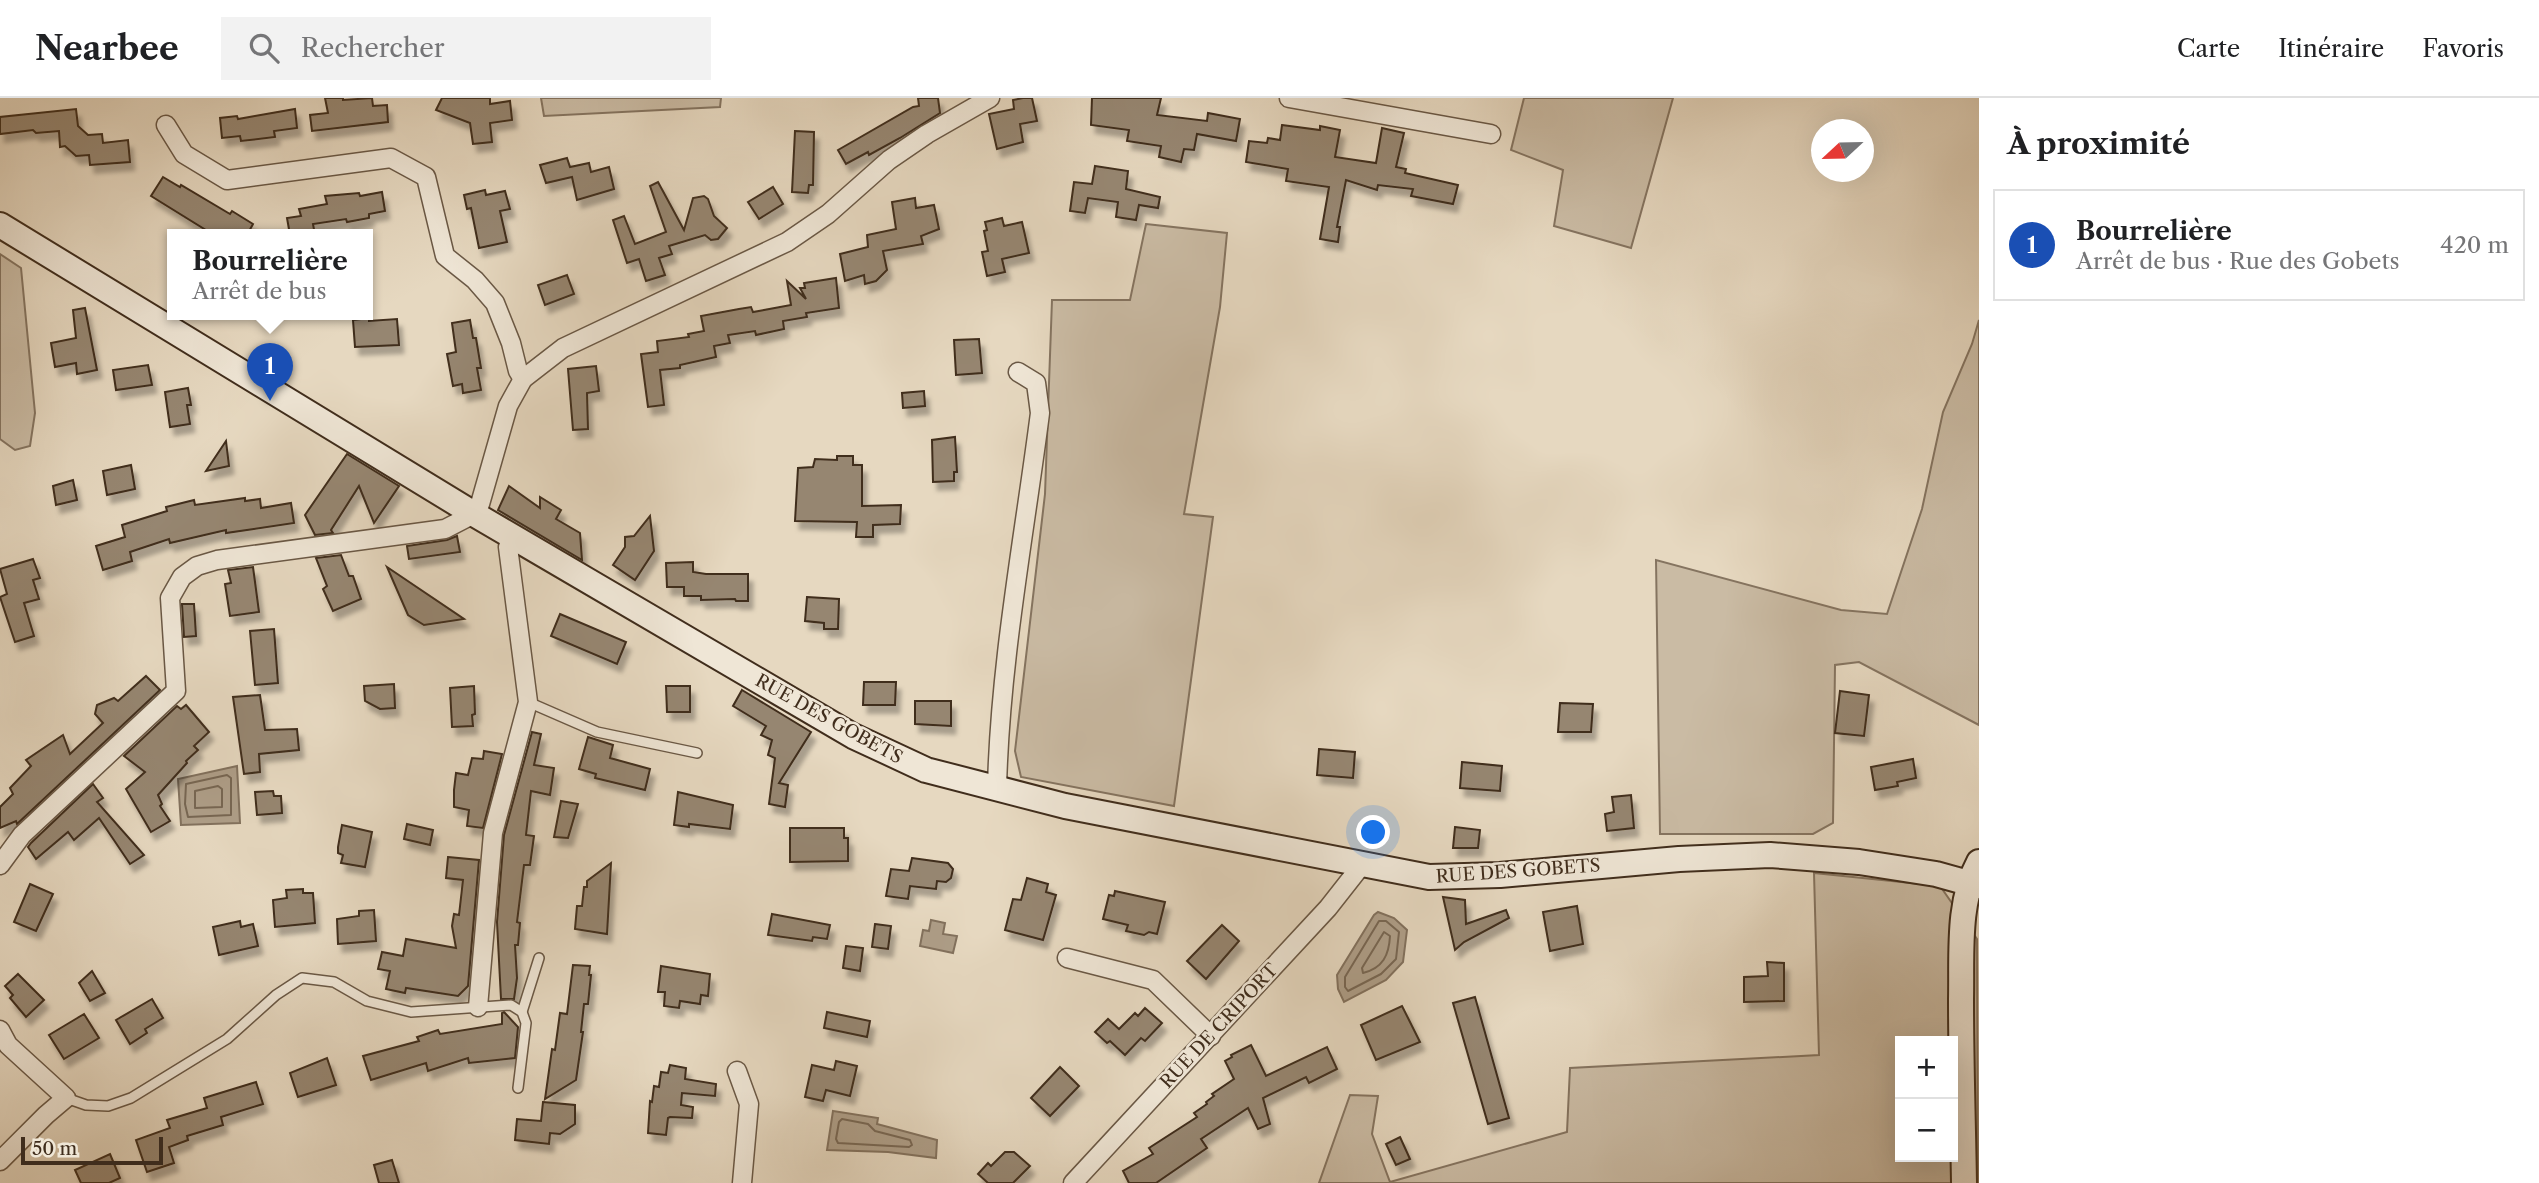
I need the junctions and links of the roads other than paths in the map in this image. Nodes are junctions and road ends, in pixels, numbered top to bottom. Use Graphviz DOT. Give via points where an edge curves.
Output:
graph roads {
  1 [pos="990,98"];
  2 [pos="1289,98"];
  3 [pos="166,125"];
  4 [pos="1491,134"];
  5 [pos="0,225"];
  6 [pos="1017,372"];
  7 [pos="523,379"];
  8 [pos="474,514"];
  9 [pos="513,537"];
  10 [pos="528,702"];
  11 [pos="697,753"];
  12 [pos="997,788"];
  13 [pos="0,865"];
  14 [pos="1361,866"];
  15 [pos="1976,877"];
  16 [pos="539,958"];
  17 [pos="1067,958"];
  18 [pos="478,1007"];
  19 [pos="522,1012"];
  20 [pos="0,1030"];
  21 [pos="1211,1035"];
  22 [pos="737,1071"];
  23 [pos="519,1088"];
  24 [pos="66,1098"];
  25 [pos="0,1161"];
  26 [pos="742,1183"];
  27 [pos="1073,1183"];
  28 [pos="1964,1183"];
  1 -- 7 [label="street" via="888,160 828,214 787,242 563,348"];
  2 -- 4 [label="street"];
  3 -- 7 [label="street" via="184,154 227,180 391,158 426,177 445,256 475,279 495,303"];
  5 -- 8 [label="main road, RUE DES GOBETS"];
  6 -- 12 [label="street" via="1036,383 1040,413 1004,664"];
  7 -- 8 [label="street" via="508,406"];
  8 -- 9 [label="main road, RUE DES GOBETS"];
  8 -- 13 [label="street" via="446,529 217,560 182,577 170,598 176,691 22,835"];
  9 -- 10 [label="street" via="509,547"];
  9 -- 12 [label="main road, RUE DES GOBETS" via="853,736 926,770"];
  10 -- 11 [label="lane" via="597,732"];
  10 -- 18 [label="street" via="493,833"];
  12 -- 14 [label="main road, RUE DES GOBETS"];
  14 -- 15 [label="main road, RUE DES GOBETS" via="1429,877 1770,855"];
  14 -- 21 [label="street, RUE DE CRIPORT"];
  15 -- 28 [label="main road" via="1962,936"];
  16 -- 19 [label="lane"];
  17 -- 21 [label="street" via="1153,980"];
  18 -- 19 [label="lane" via="511,1004"];
  18 -- 24 [label="lane" via="411,1012 367,1001 334,982 302,978 228,1039 131,1098 108,1106"];
  19 -- 23 [label="lane" via="526,1023"];
  20 -- 24 [label="street" via="8,1045"];
  21 -- 27 [label="street, RUE DE CRIPORT"];
  22 -- 26 [label="street" via="749,1104"];
  24 -- 25 [label="street"];
}
